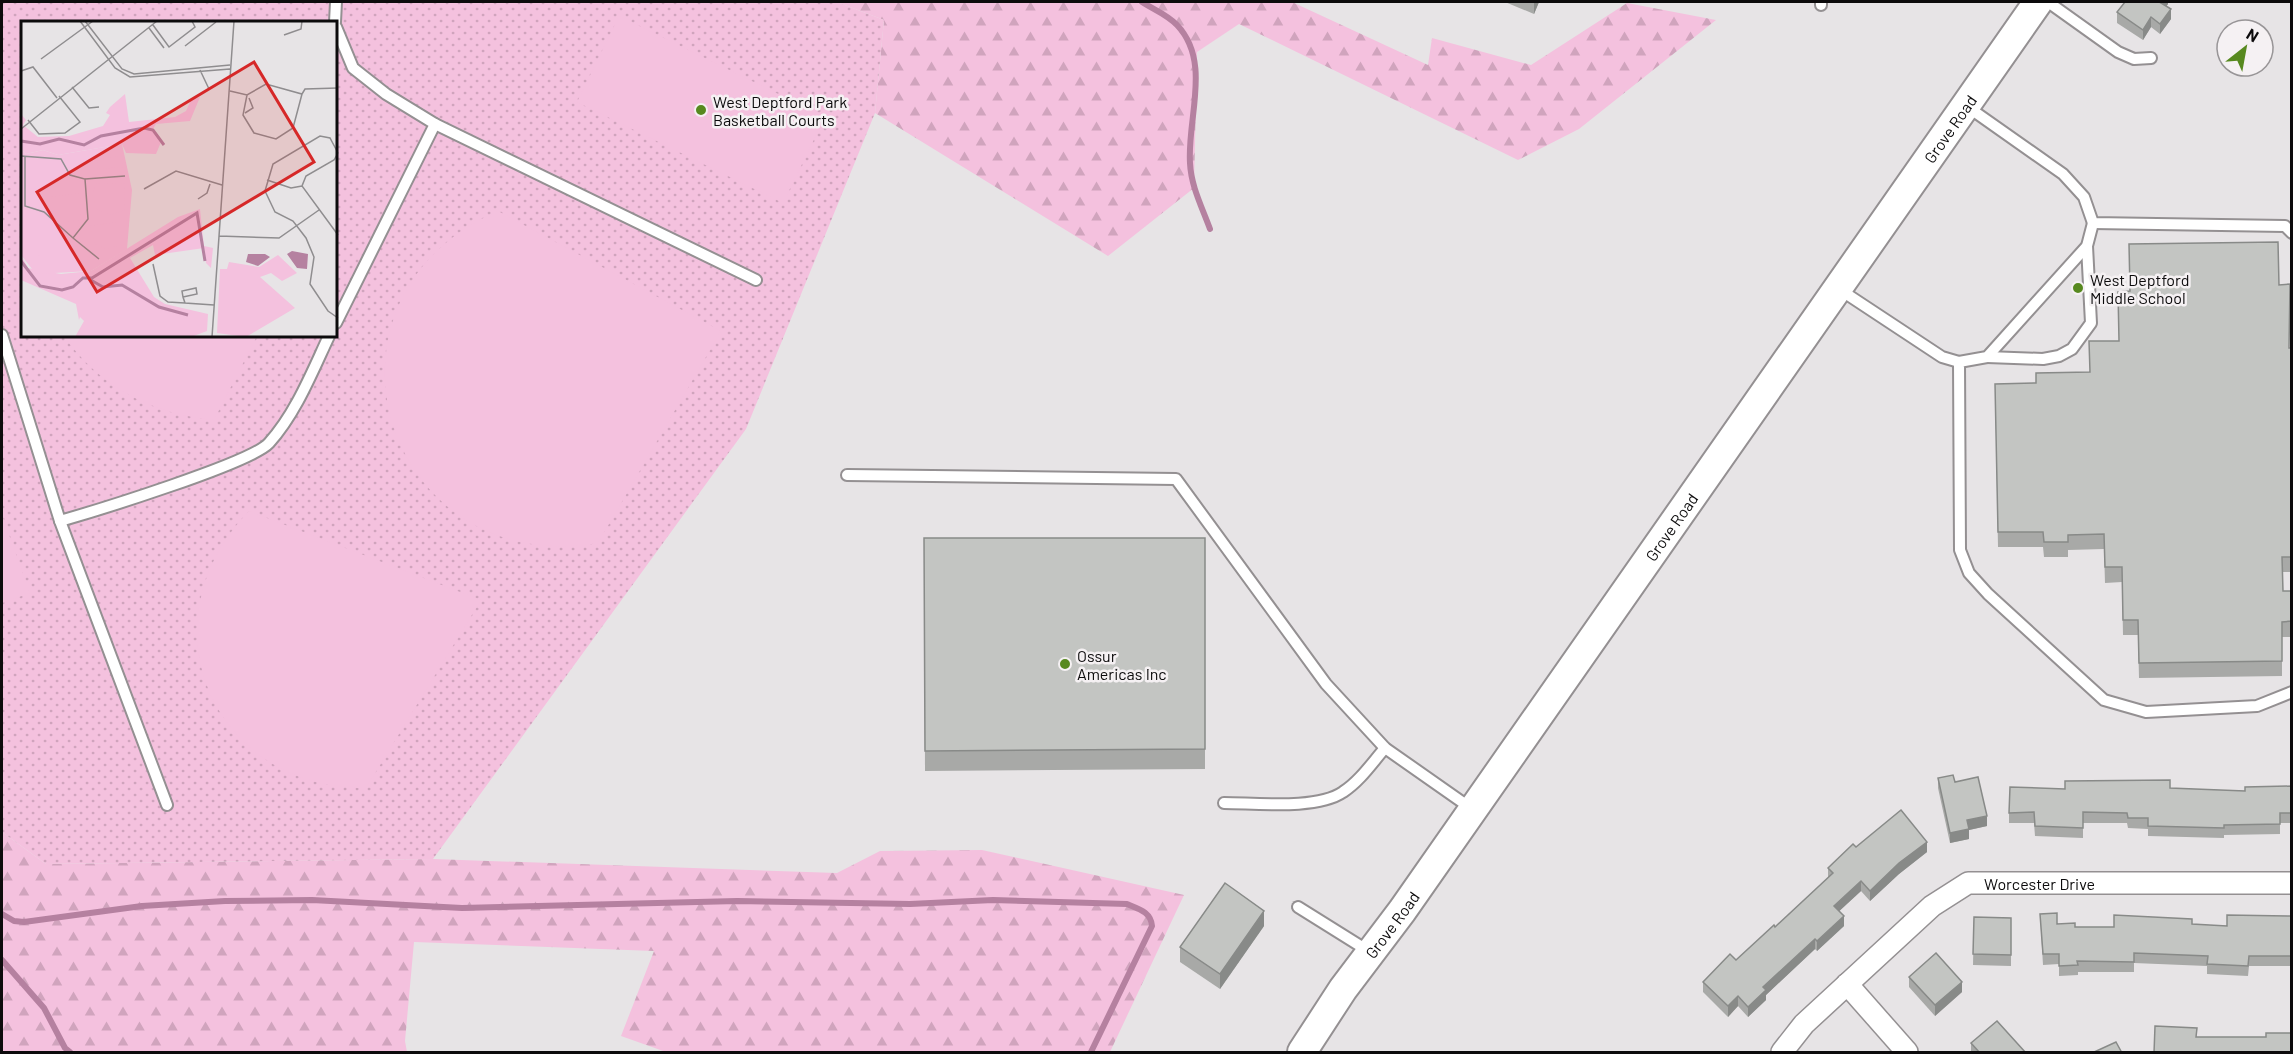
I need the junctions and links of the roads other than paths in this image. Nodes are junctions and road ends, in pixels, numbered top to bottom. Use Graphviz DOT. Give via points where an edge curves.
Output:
graph roads {
  1 [pos="336,2"];
  2 [pos="2038,2"];
  3 [pos="2048,2"];
  4 [pos="335,21"];
  5 [pos="338,33"];
  6 [pos="2151,58"];
  7 [pos="1965,105"];
  8 [pos="435,124"];
  9 [pos="2093,223"];
  10 [pos="2292,233"];
  11 [pos="2087,246"];
  12 [pos="756,280"];
  13 [pos="1838,288"];
  14 [pos="338,318"];
  15 [pos="2,335"];
  16 [pos="328,338"];
  17 [pos="1987,357"];
  18 [pos="1959,362"];
  19 [pos="847,475"];
  20 [pos="60,521"];
  21 [pos="2292,692"];
  22 [pos="1385,748"];
  23 [pos="1224,803"];
  24 [pos="167,805"];
  25 [pos="1472,809"];
  26 [pos="2292,882"];
  27 [pos="1298,907"];
  28 [pos="1370,952"];
  29 [pos="1847,984"];
  30 [pos="1302,1053"];
  31 [pos="1782,1053"];
  32 [pos="1907,1053"];
  1 -- 4 [label="lane"];
  2 -- 7 [label="main road, Grove Road"];
  3 -- 6 [label="lane" via="2118,52 2134,59"];
  5 -- 8 [label="lane" via="352,68"];
  7 -- 9 [label="lane" via="2063,174 2084,197"];
  7 -- 13 [label="main road, Grove Road"];
  8 -- 12 [label="lane"];
  8 -- 14 [label="lane"];
  9 -- 10 [label="lane" via="2285,226"];
  9 -- 11 [label="lane"];
  11 -- 17 [label="lane"];
  11 -- 17 [label="lane" via="2091,323 2072,349 2043,359"];
  13 -- 18 [label="lane" via="1942,357"];
  13 -- 25 [label="main road, Grove Road"];
  15 -- 20 [label="lane"];
  16 -- 20 [label="lane" via="294,406 268,445 239,460"];
  17 -- 18 [label="lane"];
  18 -- 21 [label="lane" via="1960,550 1969,573 1988,594 2104,699 2146,712 2257,706"];
  19 -- 22 [label="lane" via="1176,479 1323,679"];
  20 -- 24 [label="lane"];
  22 -- 23 [label="lane" via="1342,793 1319,802"];
  22 -- 25 [label="lane"];
  25 -- 28 [label="main road, Grove Road"];
  26 -- 29 [label="street, Worcester Drive" via="1968,884 1932,906"];
  27 -- 28 [label="lane"];
  28 -- 30 [label="main road, Grove Road"];
  29 -- 31 [label="street, Worcester Drive" via="1804,1024"];
  29 -- 32 [label="street"];
}
